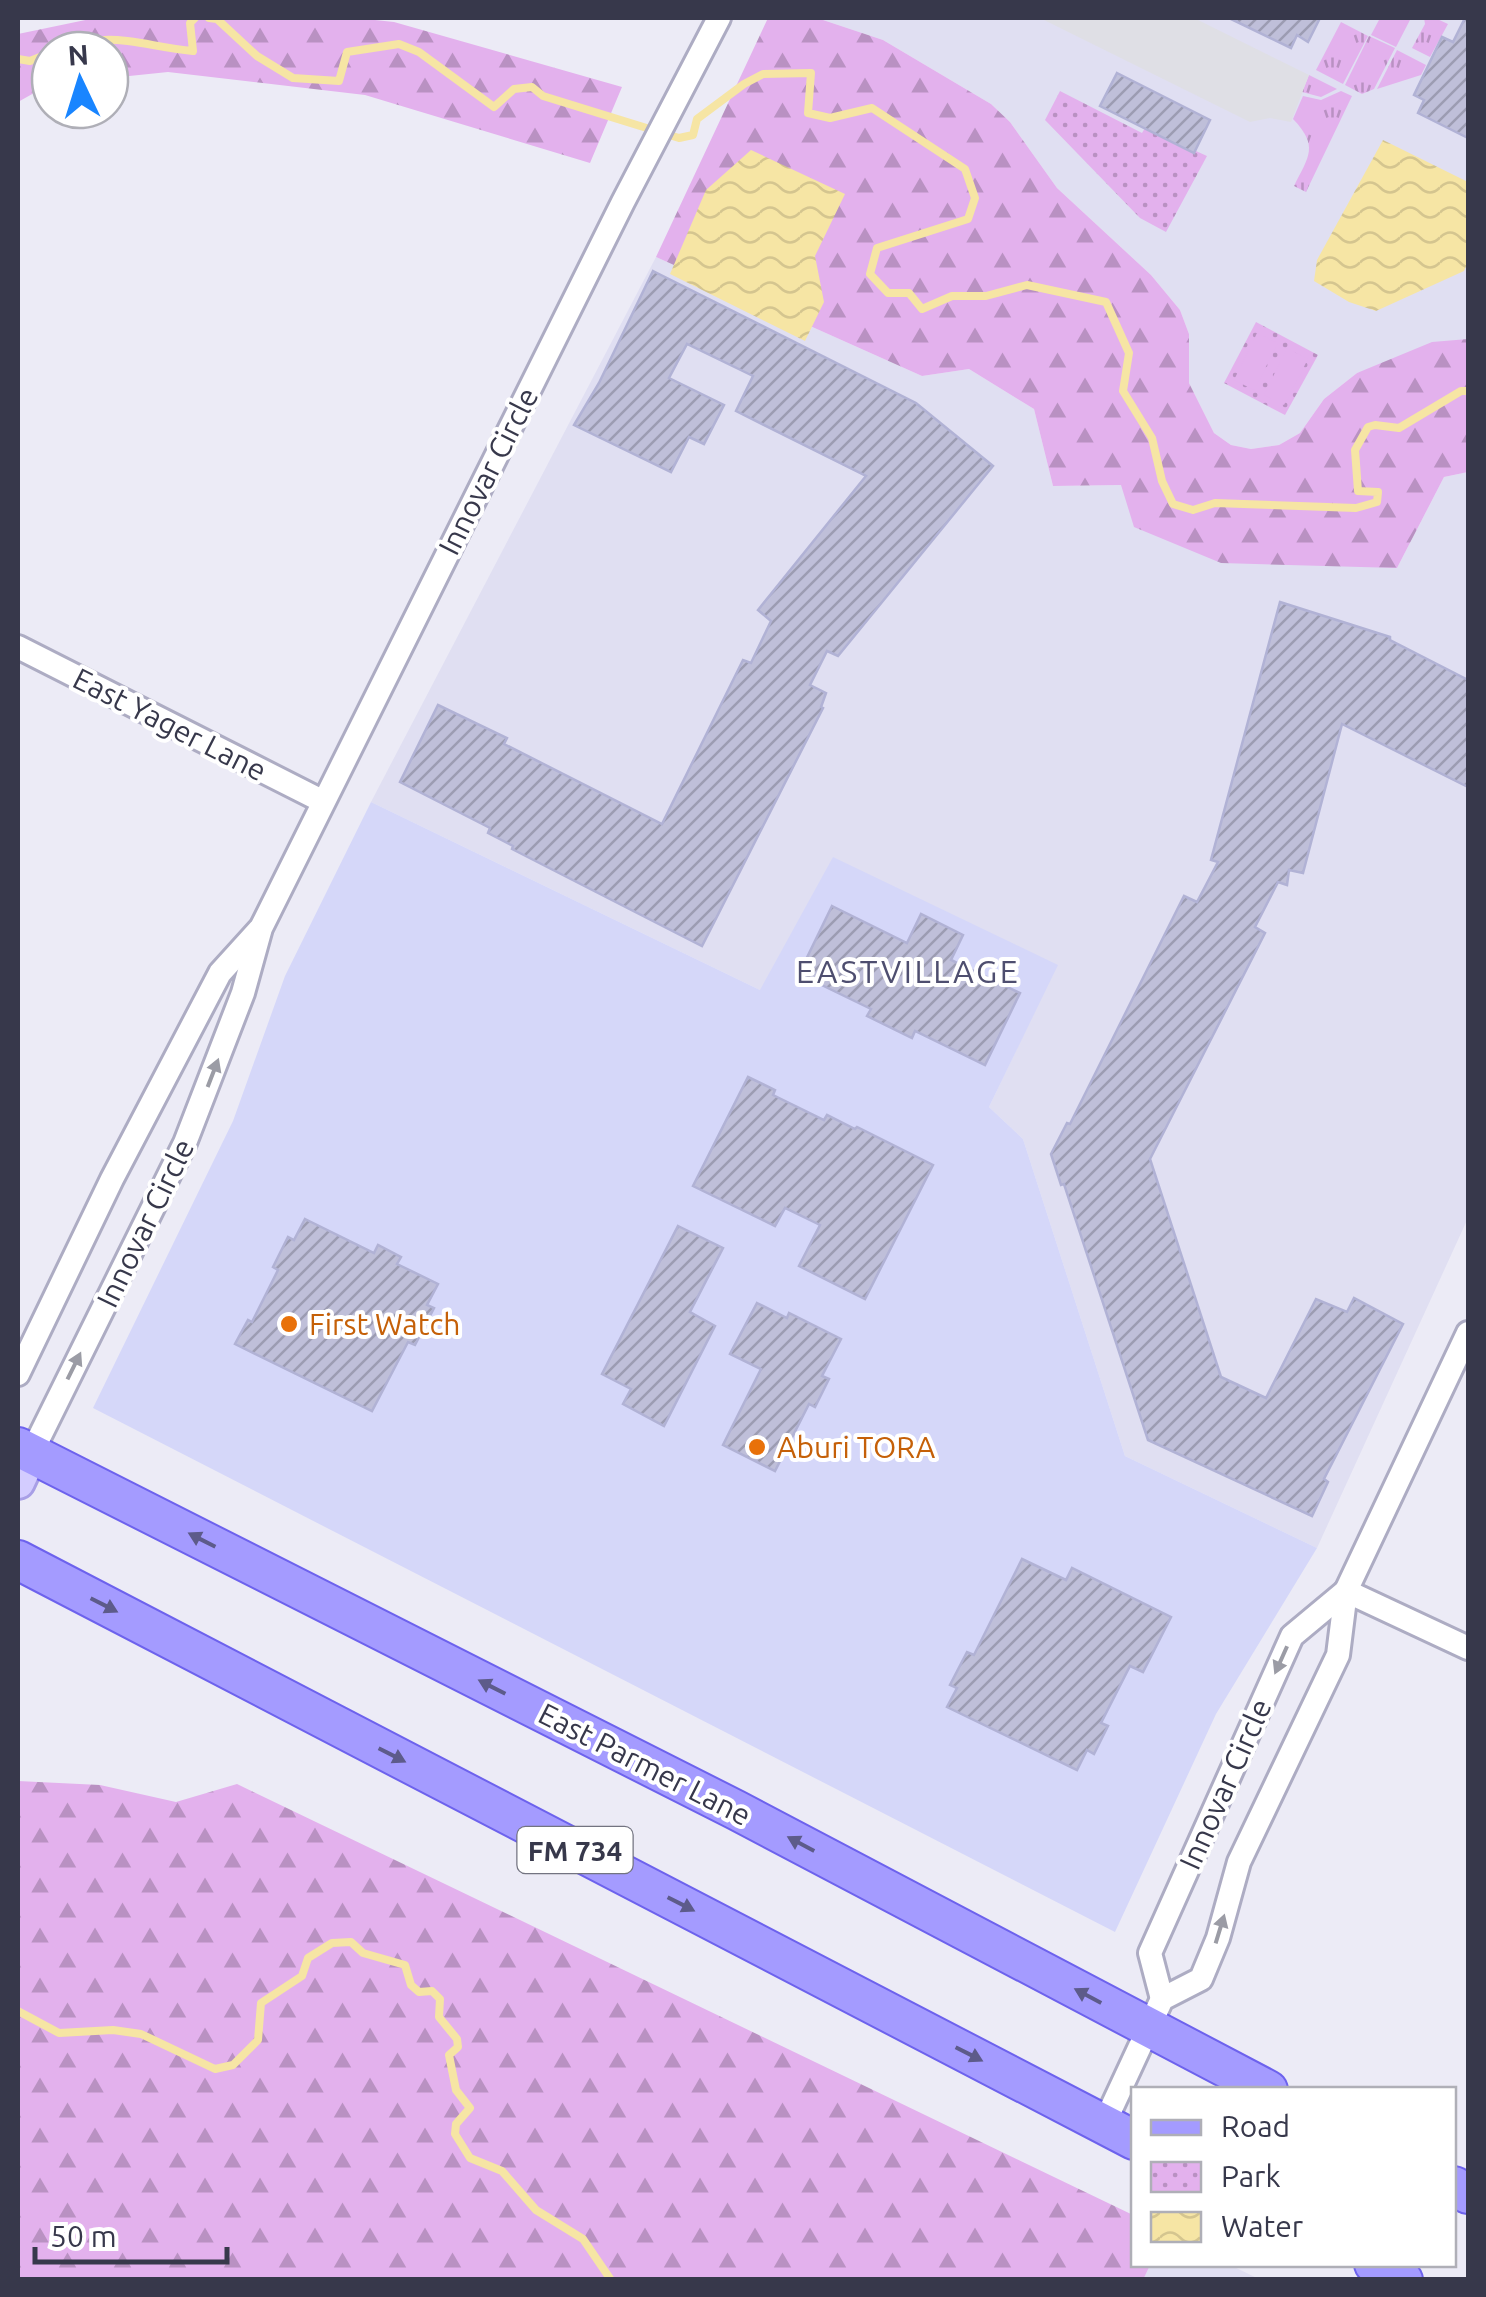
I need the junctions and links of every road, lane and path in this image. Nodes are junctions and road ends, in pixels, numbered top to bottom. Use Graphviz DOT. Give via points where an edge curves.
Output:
graph roads {
  1 [pos="719,18"];
  2 [pos="18,647"];
  3 [pos="322,801"];
  4 [pos="262,928"];
  5 [pos="1468,1333"];
  6 [pos="18,1374"];
  7 [pos="22,1461"];
  8 [pos="18,1560"];
  9 [pos="1346,1591"];
  10 [pos="1468,1648"];
  11 [pos="1155,2014"];
  12 [pos="1133,2087"];
  13 [pos="1264,2087"];
  14 [pos="1131,2093"];
  15 [pos="1119,2132"];
  16 [pos="1379,2267"];
  17 [pos="1403,2280"];
  1 -- 3 [label="street, Innovar Circle"];
  2 -- 3 [label="street, East Yager Lane"];
  3 -- 4 [label="street, Innovar Circle"];
  4 -- 6 [label="street, Innovar Circle" via="220,973"];
  7 -- 4 [label="street, Innovar Circle, one-way" via="186,1144"];
  5 -- 9 [label="street, Innovar Circle"];
  11 -- 7 [label="main road, East Parmer Lane, one-way"];
  8 -- 15 [label="main road, FM 734, one-way"];
  9 -- 10 [label="street"];
  11 -- 9 [label="street, Innovar Circle, one-way" via="1202,1979 1239,1862 1338,1655"];
  9 -- 11 [label="street, Innovar Circle, one-way" via="1292,1636 1150,1953"];
  11 -- 12 [label="street"];
  11 -- 13 [label="main road, East Parmer Lane"];
  14 -- 15 [label="street"];
  16 -- 17 [label="main road"];
}
